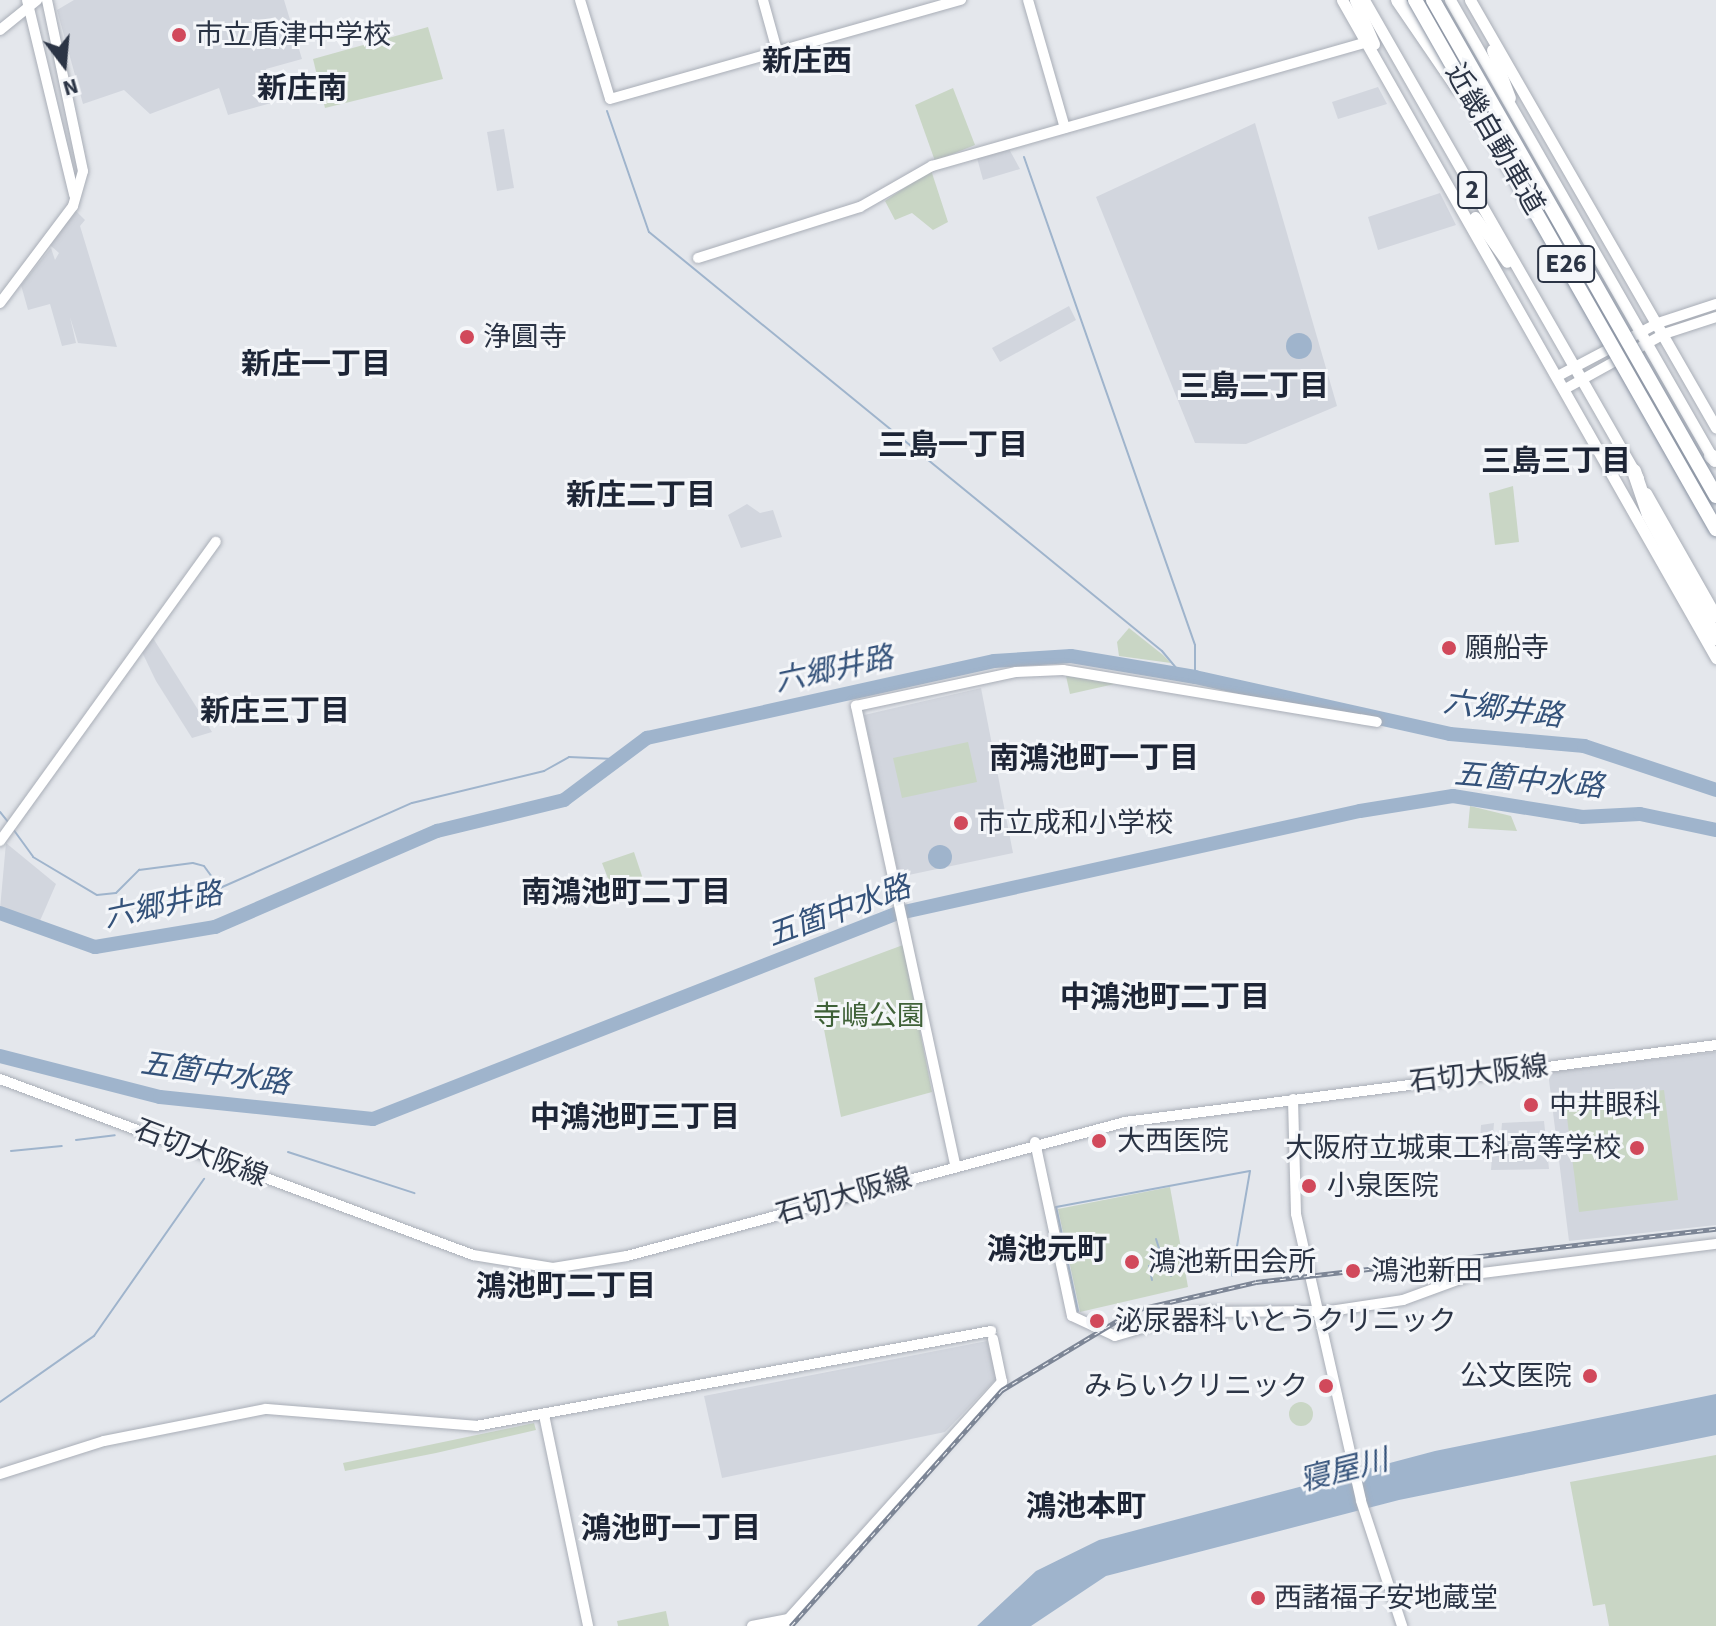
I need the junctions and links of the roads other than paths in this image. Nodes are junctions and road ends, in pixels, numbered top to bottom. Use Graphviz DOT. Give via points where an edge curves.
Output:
graph roads {
  1 [pos="47,0"];
  2 [pos="580,0"];
  3 [pos="763,0"];
  4 [pos="961,0"];
  5 [pos="1028,0"];
  6 [pos="1342,0"];
  7 [pos="1355,0"];
  8 [pos="1364,0"];
  9 [pos="1398,0"];
  10 [pos="1415,0"];
  11 [pos="1433,0"];
  12 [pos="1450,0"];
  13 [pos="1470,0"];
  14 [pos="30,1"];
  15 [pos="1483,23"];
  16 [pos="0,30"];
  17 [pos="1366,42"];
  18 [pos="778,54"];
  19 [pos="1387,79"];
  20 [pos="1513,112"];
  21 [pos="1065,128"];
  22 [pos="1426,147"];
  23 [pos="1505,158"];
  24 [pos="75,197"];
  25 [pos="698,258"];
  26 [pos="1530,290"];
  27 [pos="0,303"];
  28 [pos="1716,304"];
  29 [pos="1716,317"];
  30 [pos="1661,329"];
  31 [pos="1640,332"];
  32 [pos="1647,344"];
  33 [pos="1574,366"];
  34 [pos="1558,376"];
  35 [pos="1582,379"];
  36 [pos="1565,389"];
  37 [pos="1716,427"];
  38 [pos="1714,460"];
  39 [pos="1634,471"];
  40 [pos="1716,496"];
  41 [pos="1716,529"];
  42 [pos="216,542"];
  43 [pos="1716,616"];
  44 [pos="1716,638"];
  45 [pos="1716,658"];
  46 [pos="1377,722"];
  47 [pos="0,841"];
  48 [pos="1716,1045"];
  49 [pos="0,1079"];
  50 [pos="1293,1099"];
  51 [pos="1035,1142"];
  52 [pos="955,1164"];
  53 [pos="1716,1244"];
  54 [pos="1319,1312"];
  55 [pos="544,1415"];
  56 [pos="0,1474"];
  57 [pos="785,1622"];
  58 [pos="588,1626"];
  59 [pos="752,1626"];
  60 [pos="1402,1626"];
  1 -- 24 [label="street" via="83,171"];
  2 -- 18 [label="street" via="610,99"];
  3 -- 18 [label="street"];
  4 -- 18 [label="street"];
  5 -- 21 [label="street"];
  6 -- 17 [label="main road, 2"];
  7 -- 19 [label="main road"];
  8 -- 26 [label="main road, 2"];
  9 -- 23 [label="highway, bridge"];
  10 -- 23 [label="highway, 近畿自動車道 / E26, bridge"];
  11 -- 40 [label="highway, 近畿自動車道 / E26, bridge"];
  12 -- 20 [label="main road"];
  13 -- 15 [label="main road"];
  14 -- 16 [label="street"];
  14 -- 24 [label="street"];
  15 -- 20 [label="main road"];
  15 -- 30 [label="main road"];
  17 -- 19 [label="main road, 2"];
  17 -- 21 [label="street"];
  19 -- 22 [label="main road, 2"];
  20 -- 31 [label="main road"];
  21 -- 25 [label="street" via="921,169 900,189 860,207"];
  22 -- 26 [label="main road"];
  22 -- 34 [label="main road, 2"];
  23 -- 41 [label="highway, 近畿自動車道 / E26, bridge"];
  24 -- 27 [label="street"];
  26 -- 33 [label="main road, 2"];
  28 -- 30 [label="street"];
  29 -- 30 [label="street"];
  30 -- 31 [label="street"];
  30 -- 32 [label="street"];
  30 -- 37 [label="main road"];
  31 -- 32 [label="main road"];
  31 -- 33 [label="street"];
  32 -- 35 [label="street"];
  32 -- 38 [label="main road"];
  33 -- 34 [label="street"];
  33 -- 35 [label="main road, 2"];
  34 -- 36 [label="main road, 2"];
  35 -- 36 [label="street"];
  35 -- 39 [label="main road, 2"];
  36 -- 45 [label="main road, 2"];
  39 -- 43 [label="main road, 2"];
  39 -- 44 [label="highway" via="1649,515"];
  42 -- 47 [label="street"];
  46 -- 52 [label="street" via="1063,670 1016,672 856,706"];
  48 -- 50 [label="street, 石切大阪線"];
  49 -- 52 [label="street, 石切大阪線" via="462,1251 531,1268 606,1262"];
  50 -- 51 [label="street, 石切大阪線"];
  50 -- 54 [label="street" via="1291,1189"];
  51 -- 52 [label="street, 石切大阪線"];
  51 -- 54 [label="street" via="1075,1319 1115,1336 1207,1311"];
  53 -- 54 [label="street" via="1474,1274 1403,1300"];
  54 -- 60 [label="street" via="1364,1511"];
  55 -- 56 [label="street" via="464,1426 290,1407 122,1437"];
  55 -- 57 [label="street" via="992,1335 1002,1382"];
  55 -- 58 [label="street"];
  57 -- 59 [label="street"];
}
